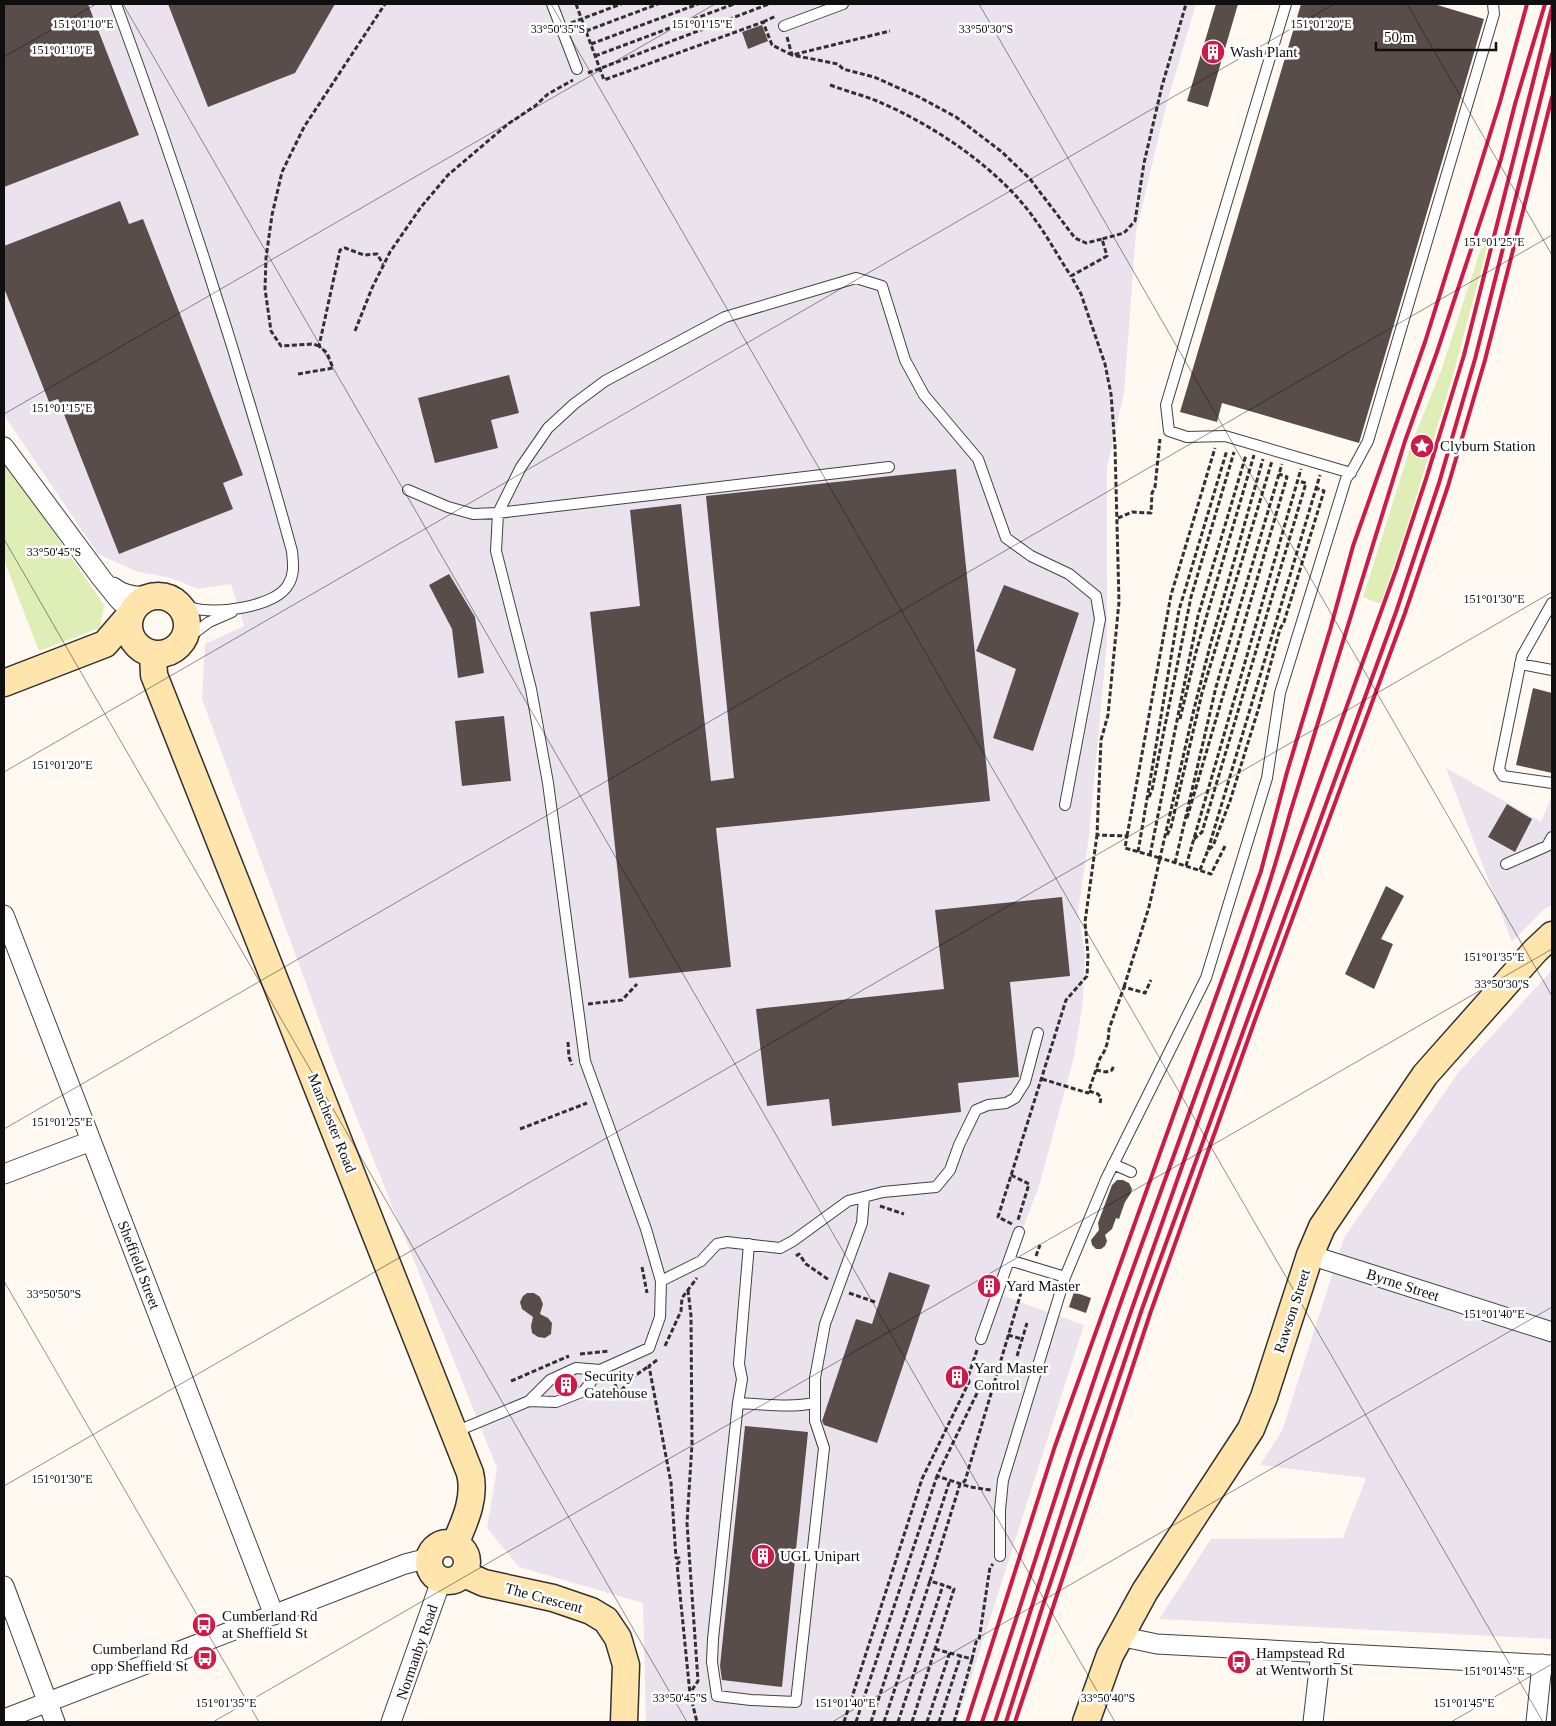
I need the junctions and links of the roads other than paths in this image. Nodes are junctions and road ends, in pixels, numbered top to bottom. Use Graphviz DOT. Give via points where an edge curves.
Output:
graph roads {
  1 [pos="116,4"];
  2 [pos="552,4"];
  3 [pos="843,4"];
  4 [pos="1286,4"];
  5 [pos="1490,4"];
  6 [pos="784,26"];
  7 [pos="578,73"];
  8 [pos="4,447"];
  9 [pos="889,467"];
  10 [pos="1351,473"];
  11 [pos="408,490"];
  12 [pos="498,513"];
  13 [pos="175,601"];
  14 [pos="1552,603"];
  15 [pos="137,608"];
  16 [pos="239,608"];
  17 [pos="105,644"];
  18 [pos="163,650"];
  19 [pos="1520,664"];
  20 [pos="1552,670"];
  21 [pos="4,684"];
  22 [pos="1552,783"];
  23 [pos="1065,805"];
  24 [pos="1552,837"];
  25 [pos="1506,864"];
  26 [pos="4,916"];
  27 [pos="1552,935"];
  28 [pos="1038,1033"];
  29 [pos="92,1141"];
  30 [pos="1113,1164"];
  31 [pos="1131,1172"];
  32 [pos="4,1174"];
  33 [pos="864,1197"];
  34 [pos="1019,1232"];
  35 [pos="748,1244"];
  36 [pos="1310,1256"];
  37 [pos="1009,1260"];
  38 [pos="1065,1277"];
  39 [pos="661,1280"];
  40 [pos="1552,1332"];
  41 [pos="981,1339"];
  42 [pos="600,1370"];
  43 [pos="529,1401"];
  44 [pos="738,1402"];
  45 [pos="815,1403"];
  46 [pos="455,1432"];
  47 [pos="455,1544"];
  48 [pos="1000,1556"];
  49 [pos="429,1558"];
  50 [pos="452,1577"];
  51 [pos="4,1586"];
  52 [pos="274,1614"];
  53 [pos="1120,1636"];
  54 [pos="1321,1652"];
  55 [pos="1547,1664"];
  56 [pos="47,1703"];
  57 [pos="4,1719"];
  58 [pos="55,1722"];
  59 [pos="392,1722"];
  60 [pos="624,1722"];
  61 [pos="1086,1722"];
  62 [pos="1313,1722"];
  63 [pos="1536,1722"];
  1 -- 16 [label="lane" via="218,299 292,551 294,572 288,586 278,596"];
  2 -- 7 [label="lane"];
  3 -- 6 [label="lane"];
  4 -- 10 [label="lane" via="1166,405 1169,431 1187,437 1234,438"];
  5 -- 10 [label="lane" via="1494,14 1368,441"];
  8 -- 15 [label="street" via="102,580 119,600"];
  9 -- 12 [label="lane"];
  10 -- 30 [label="lane" via="1346,479 1280,693 1267,778 1206,978"];
  11 -- 12 [label="lane" via="473,514"];
  12 -- 23 [label="lane" via="521,467 548,428 605,381 725,317 856,278 882,286 905,360 924,395 978,459 1006,538 1031,556 1069,574 1096,596 1100,619"];
  12 -- 39 [label="lane" via="496,551 530,689 548,783 585,1061 646,1229"];
  13 -- 15 [label="main road" via="158,595"];
  13 -- 16 [label="lane" via="212,610"];
  13 -- 18 [label="main road" via="186,614 186,635"];
  14 -- 19 [label="lane"];
  15 -- 17 [label="main road"];
  15 -- 18 [label="main road" via="128,625 136,644"];
  16 -- 18 [label="lane"];
  17 -- 18 [label="main road"];
  17 -- 21 [label="main road"];
  18 -- 46 [label="main road, Manchester Road" via="166,705"];
  19 -- 20 [label="lane"];
  19 -- 22 [label="lane" via="1499,769 1504,776"];
  24 -- 25 [label="lane" via="1547,846"];
  26 -- 29 [label="street, Sheffield Street"];
  27 -- 36 [label="main road, Rawson Street" via="1425,1075 1322,1228"];
  28 -- 33 [label="lane" via="1025,1082 1015,1098 976,1110 958,1145 950,1170 936,1187"];
  29 -- 32 [label="street"];
  29 -- 52 [label="street, Sheffield Street"];
  30 -- 31 [label="lane"];
  30 -- 38 [label="lane"];
  33 -- 35 [label="lane" via="848,1201 780,1248"];
  33 -- 45 [label="lane" via="862,1223 825,1324 815,1378"];
  34 -- 37 [label="lane"];
  35 -- 39 [label="lane" via="717,1244 701,1261"];
  35 -- 44 [label="lane"];
  36 -- 40 [label="street, Byrne Street"];
  36 -- 53 [label="main road, Rawson Street" via="1252,1429 1145,1591"];
  37 -- 38 [label="lane"];
  37 -- 41 [label="lane"];
  38 -- 48 [label="lane" via="1003,1480"];
  39 -- 42 [label="lane" via="660,1317 649,1348"];
  42 -- 43 [label="lane" via="576,1368 550,1380"];
  42 -- 43 [label="lane" via="584,1391 556,1402"];
  43 -- 46 [label="lane"];
  44 -- 45 [label="lane" via="780,1406"];
  44 -- 45 [label="lane" via="713,1639 712,1662 717,1696 796,1702 824,1448 815,1421"];
  46 -- 47 [label="main road, Manchester Road" via="473,1486"];
  47 -- 49 [label="main road" via="436,1546"];
  47 -- 50 [label="main road" via="466,1554 467,1568"];
  49 -- 50 [label="main road" via="430,1572 435,1577"];
  49 -- 52 [label="street" via="405,1564"];
  50 -- 59 [label="street, Normanby Road"];
  50 -- 60 [label="main road, The Crescent" via="554,1598 606,1620 618,1638 626,1666"];
  51 -- 56 [label="street"];
  52 -- 56 [label="street"];
  53 -- 54 [label="street" via="1157,1644"];
  53 -- 61 [label="main road, Rawson Street"];
  54 -- 55 [label="street"];
  54 -- 62 [label="street"];
  55 -- 63 [label="street"];
  56 -- 57 [label="street"];
  56 -- 58 [label="street"];
}
